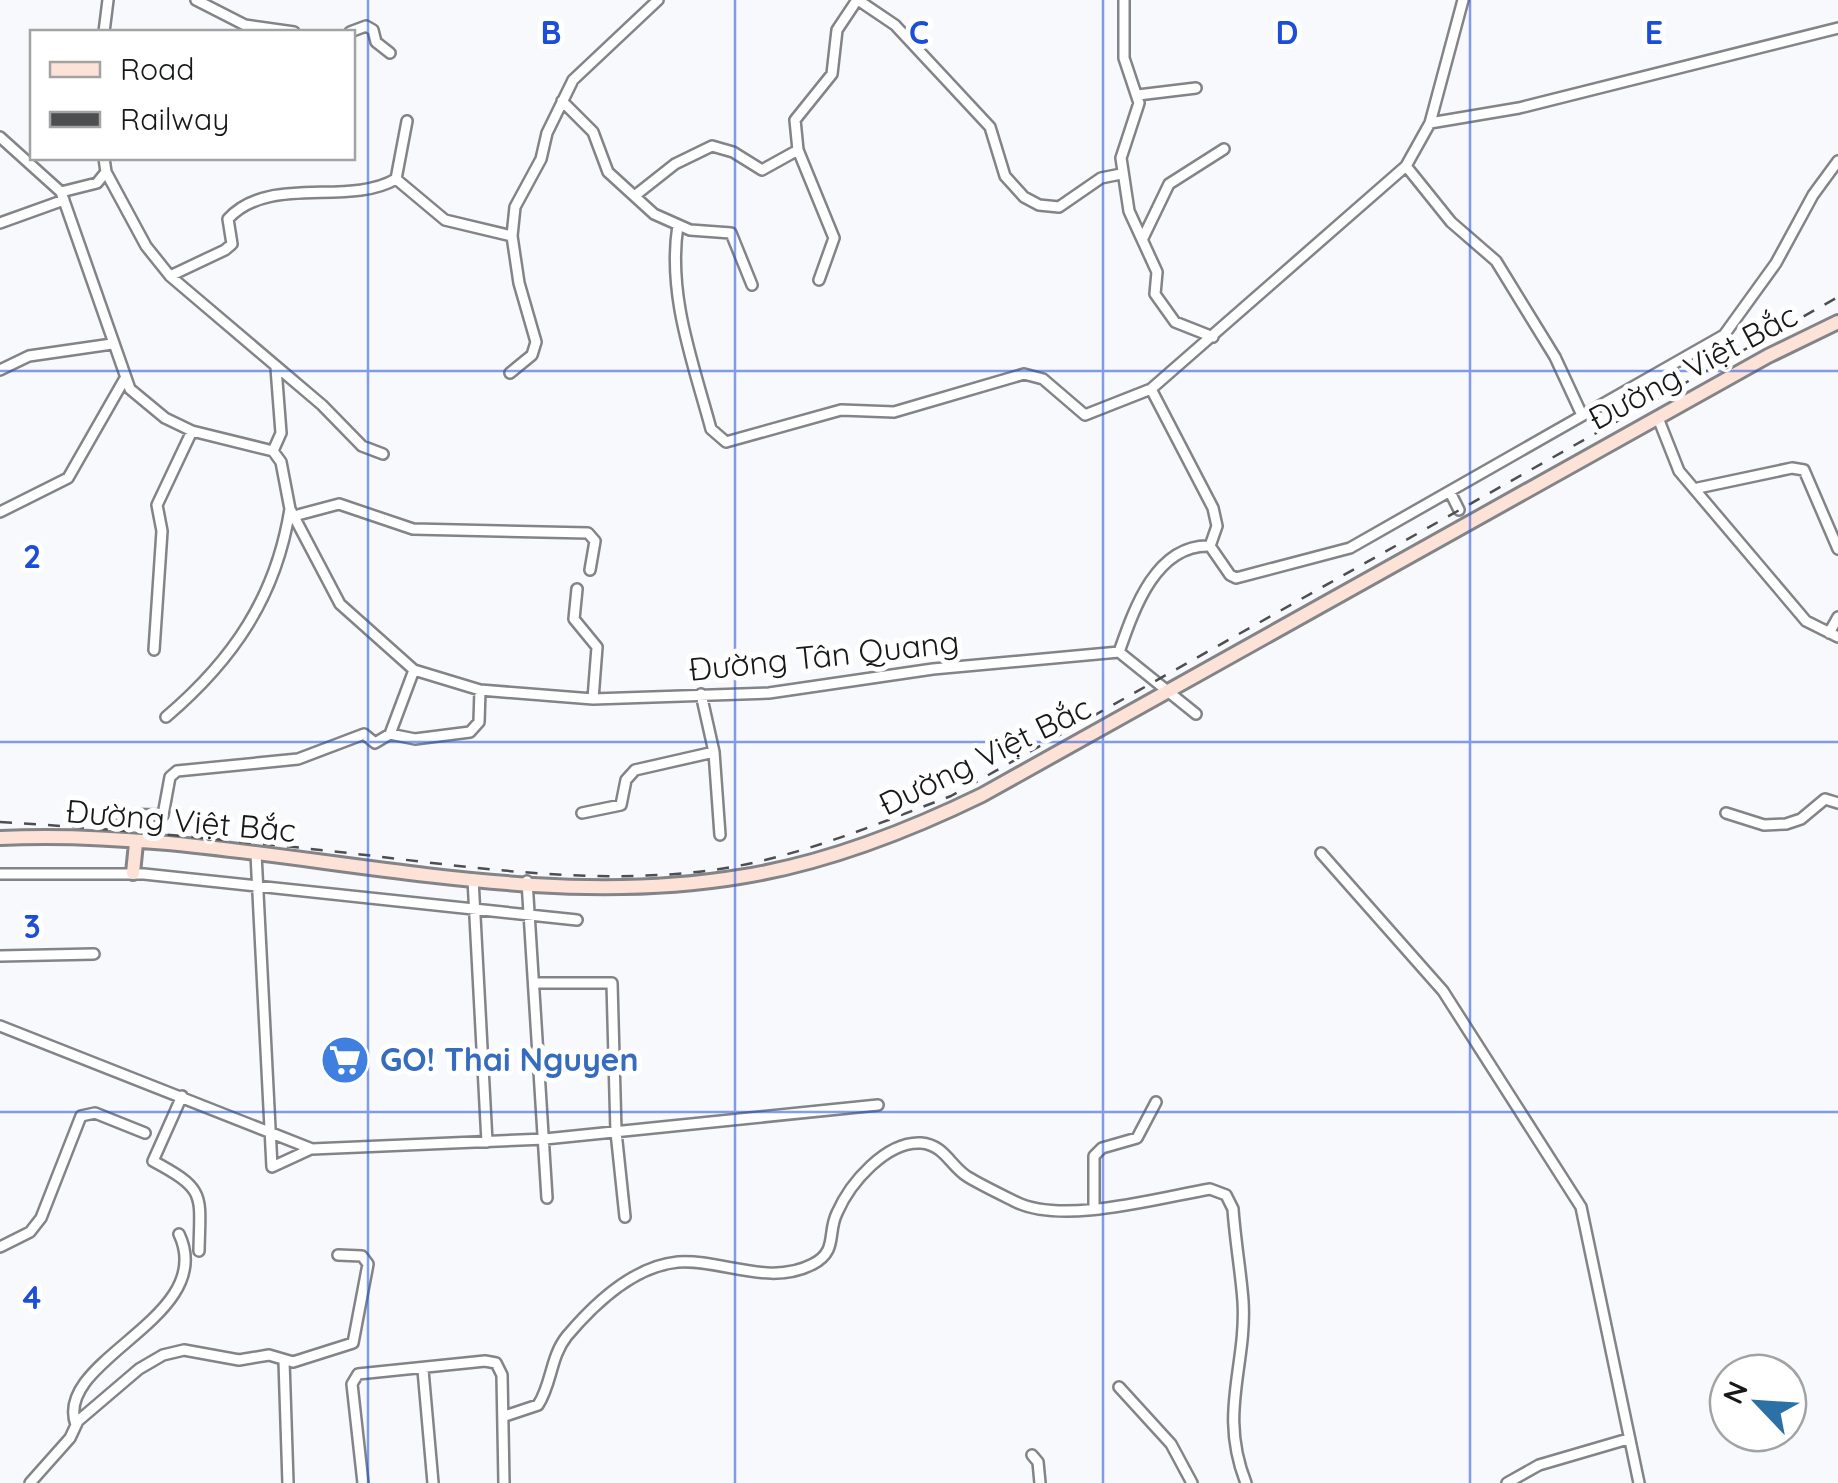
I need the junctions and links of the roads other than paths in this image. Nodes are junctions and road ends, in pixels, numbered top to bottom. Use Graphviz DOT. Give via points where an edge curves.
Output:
graph roads {
  1 [pos="96,0"];
  2 [pos="196,0"];
  3 [pos="658,0"];
  4 [pos="858,0"];
  5 [pos="1124,0"];
  6 [pos="1462,0"];
  7 [pos="108,1"];
  8 [pos="1838,28"];
  9 [pos="104,30"];
  10 [pos="280,30"];
  11 [pos="355,30"];
  12 [pos="390,53"];
  13 [pos="1196,88"];
  14 [pos="1138,95"];
  15 [pos="562,101"];
  16 [pos="406,121"];
  17 [pos="1430,123"];
  18 [pos="0,137"];
  19 [pos="1224,149"];
  20 [pos="798,150"];
  21 [pos="104,160"];
  22 [pos="1838,161"];
  23 [pos="1406,166"];
  24 [pos="106,172"];
  25 [pos="1121,174"];
  26 [pos="396,179"];
  27 [pos="637,194"];
  28 [pos="63,196"];
  29 [pos="0,223"];
  30 [pos="678,225"];
  31 [pos="512,236"];
  32 [pos="1143,238"];
  33 [pos="170,276"];
  34 [pos="819,280"];
  35 [pos="752,284"];
  36 [pos="1838,322"];
  37 [pos="1212,337"];
  38 [pos="112,344"];
  39 [pos="276,368"];
  40 [pos="0,370"];
  41 [pos="510,372"];
  42 [pos="124,380"];
  43 [pos="1152,389"];
  44 [pos="1582,415"];
  45 [pos="1658,418"];
  46 [pos="192,431"];
  47 [pos="273,451"];
  48 [pos="384,454"];
  49 [pos="1698,488"];
  50 [pos="1450,492"];
  51 [pos="1459,510"];
  52 [pos="0,512"];
  53 [pos="292,513"];
  54 [pos="1210,546"];
  55 [pos="1838,549"];
  56 [pos="590,570"];
  57 [pos="577,589"];
  58 [pos="1838,617"];
  59 [pos="1834,635"];
  60 [pos="154,650"];
  61 [pos="1120,652"];
  62 [pos="414,670"];
  63 [pos="480,690"];
  64 [pos="1169,691"];
  65 [pos="701,694"];
  66 [pos="593,699"];
  67 [pos="1196,714"];
  68 [pos="166,716"];
  69 [pos="390,734"];
  70 [pos="714,752"];
  71 [pos="1838,804"];
  72 [pos="582,812"];
  73 [pos="1726,813"];
  74 [pos="105,814"];
  75 [pos="720,835"];
  76 [pos="0,838"];
  77 [pos="136,842"];
  78 [pos="1321,853"];
  79 [pos="256,854"];
  80 [pos="0,874"];
  81 [pos="132,874"];
  82 [pos="473,879"];
  83 [pos="528,881"];
  84 [pos="258,887"];
  85 [pos="474,912"];
  86 [pos="530,918"];
  87 [pos="577,920"];
  88 [pos="94,954"];
  89 [pos="0,956"];
  90 [pos="536,982"];
  91 [pos="0,1026"];
  92 [pos="182,1096"];
  93 [pos="1156,1102"];
  94 [pos="878,1105"];
  95 [pos="268,1132"];
  96 [pos="616,1132"];
  97 [pos="146,1133"];
  98 [pos="546,1139"];
  99 [pos="487,1142"];
  100 [pos="312,1149"];
  101 [pos="546,1198"];
  102 [pos="1094,1209"];
  103 [pos="624,1217"];
  104 [pos="179,1234"];
  105 [pos="0,1247"];
  106 [pos="198,1252"];
  107 [pos="338,1255"];
  108 [pos="284,1360"];
  109 [pos="423,1370"];
  110 [pos="1119,1387"];
  111 [pos="505,1416"];
  112 [pos="76,1425"];
  113 [pos="1628,1438"];
  114 [pos="1032,1455"];
  115 [pos="30,1483"];
  116 [pos="288,1483"];
  117 [pos="363,1483"];
  118 [pos="433,1483"];
  119 [pos="504,1483"];
  120 [pos="1040,1483"];
  121 [pos="1192,1483"];
  122 [pos="1246,1483"];
  123 [pos="1507,1483"];
  124 [pos="1639,1483"];
  1 -- 7 [label="street"];
  2 -- 10 [label="street" via="245,25"];
  3 -- 15 [label="street" via="577,74"];
  4 -- 20 [label="street" via="837,30 832,74 795,120"];
  4 -- 25 [label="street" via="894,24 990,126 1005,176 1024,197 1059,207 1101,178"];
  5 -- 14 [label="street" via="1124,58"];
  6 -- 17 [label="street"];
  7 -- 9 [label="street"];
  8 -- 17 [label="street" via="1519,108"];
  11 -- 12 [label="street" via="374,30 376,42"];
  13 -- 14 [label="street"];
  14 -- 25 [label="street"];
  15 -- 27 [label="street" via="593,132 608,172"];
  15 -- 31 [label="street" via="515,207"];
  16 -- 26 [label="street"];
  17 -- 23 [label="street"];
  18 -- 28 [label="street"];
  19 -- 32 [label="street" via="1169,184"];
  20 -- 27 [label="street" via="762,170 712,146"];
  20 -- 34 [label="street" via="834,238"];
  21 -- 24 [label="street"];
  22 -- 44 [label="street" via="1724,335"];
  23 -- 37 [label="street"];
  23 -- 44 [label="street" via="1451,222 1496,262"];
  24 -- 28 [label="street"];
  24 -- 33 [label="street"];
  25 -- 32 [label="street"];
  26 -- 31 [label="street" via="445,220"];
  26 -- 33 [label="street" via="358,191 294,193 240,210 228,219 232,244"];
  27 -- 30 [label="street" via="654,214"];
  28 -- 29 [label="street"];
  28 -- 38 [label="street"];
  30 -- 35 [label="street" via="731,233"];
  30 -- 43 [label="street" via="676,297 711,429 726,442 841,410 894,412 1024,374 1044,379 1086,415"];
  31 -- 41 [label="street" via="536,342 532,355"];
  32 -- 37 [label="street" via="1156,272 1155,294 1175,322"];
  33 -- 39 [label="street"];
  36 -- 45 [label="main road, Đường Việt Bắc"];
  37 -- 43 [label="street"];
  38 -- 40 [label="street" via="42,353"];
  38 -- 42 [label="street"];
  39 -- 47 [label="street" via="282,433"];
  39 -- 48 [label="street" via="362,446"];
  42 -- 46 [label="street" via="156,411"];
  42 -- 52 [label="street" via="68,478"];
  43 -- 54 [label="street" via="1213,508 1217,526"];
  44 -- 50 [label="street"];
  45 -- 49 [label="street" via="1677,467"];
  45 -- 64 [label="main road, Đường Việt Bắc"];
  46 -- 47 [label="street"];
  46 -- 60 [label="street" via="158,505"];
  47 -- 53 [label="street, Đường Tân Quang"];
  49 -- 55 [label="street" via="1804,470"];
  49 -- 59 [label="street" via="1806,621"];
  50 -- 51 [label="street"];
  50 -- 54 [label="street" via="1350,548 1255,573 1230,575"];
  53 -- 56 [label="street" via="340,504 413,529 588,533 594,541"];
  53 -- 62 [label="street, Đường Tân Quang" via="340,604"];
  53 -- 68 [label="street" via="273,579 246,633"];
  54 -- 61 [label="street" via="1193,546 1162,566"];
  57 -- 66 [label="street" via="574,619 597,647"];
  58 -- 59 [label="street"];
  61 -- 64 [label="street"];
  61 -- 65 [label="street, Đường Tân Quang" via="769,693"];
  62 -- 63 [label="street, Đường Tân Quang"];
  62 -- 69 [label="street"];
  63 -- 66 [label="street, Đường Tân Quang"];
  63 -- 69 [label="street" via="479,722 470,732"];
  64 -- 67 [label="street"];
  64 -- 83 [label="main road, Đường Việt Bắc" via="982,795 833,854 700,882 622,887"];
  65 -- 66 [label="street, Đường Tân Quang"];
  65 -- 70 [label="street"];
  69 -- 74 [label="street" via="374,743 364,734 298,759 176,772 163,815"];
  70 -- 72 [label="street" via="635,770 620,805"];
  70 -- 75 [label="street"];
  71 -- 73 [label="street" via="1824,799 1801,819 1773,826"];
  76 -- 77 [label="main road, Đường Việt Bắc"];
  77 -- 79 [label="main road, Đường Việt Bắc"];
  77 -- 81 [label="main road"];
  78 -- 113 [label="street" via="1443,992 1581,1207"];
  79 -- 82 [label="main road, Đường Việt Bắc"];
  79 -- 84 [label="street"];
  80 -- 81 [label="street"];
  81 -- 84 [label="street"];
  82 -- 83 [label="main road, Đường Việt Bắc"];
  82 -- 85 [label="street"];
  83 -- 86 [label="street"];
  84 -- 85 [label="street"];
  84 -- 95 [label="street"];
  85 -- 86 [label="street"];
  85 -- 99 [label="street"];
  86 -- 87 [label="street"];
  86 -- 90 [label="street"];
  88 -- 89 [label="street"];
  90 -- 96 [label="street" via="612,983"];
  90 -- 98 [label="street"];
  91 -- 92 [label="street"];
  92 -- 95 [label="street"];
  92 -- 106 [label="street" via="154,1162 190,1181 200,1200"];
  93 -- 102 [label="street" via="1137,1138 1094,1156"];
  94 -- 96 [label="street"];
  95 -- 100 [label="street"];
  95 -- 100 [label="street" via="272,1167"];
  96 -- 98 [label="street"];
  96 -- 103 [label="street"];
  97 -- 105 [label="street" via="95,1113 81,1116 41,1218 30,1232"];
  98 -- 99 [label="street"];
  98 -- 101 [label="street"];
  99 -- 100 [label="street"];
  102 -- 111 [label="street" via="1020,1204 965,1176 938,1148 897,1148 853,1188 835,1218 832,1246 816,1262 762,1272 682,1262 653,1268 614,1290 568,1336 538,1405"];
  102 -- 122 [label="street" via="1210,1188 1230,1201 1243,1304 1233,1383 1234,1450"];
  104 -- 112 [label="street" via="185,1250 174,1294 93,1375 74,1408"];
  107 -- 108 [label="street" via="362,1256 368,1264 356,1340"];
  108 -- 112 [label="street" via="178,1351 138,1369"];
  108 -- 116 [label="street"];
  109 -- 111 [label="street" via="496,1363"];
  109 -- 117 [label="street" via="362,1372 353,1380"];
  109 -- 118 [label="street"];
  110 -- 121 [label="street" via="1172,1444"];
  111 -- 119 [label="street"];
  112 -- 115 [label="street"];
  113 -- 123 [label="street" via="1539,1465"];
  113 -- 124 [label="street"];
  114 -- 120 [label="street"];
}
